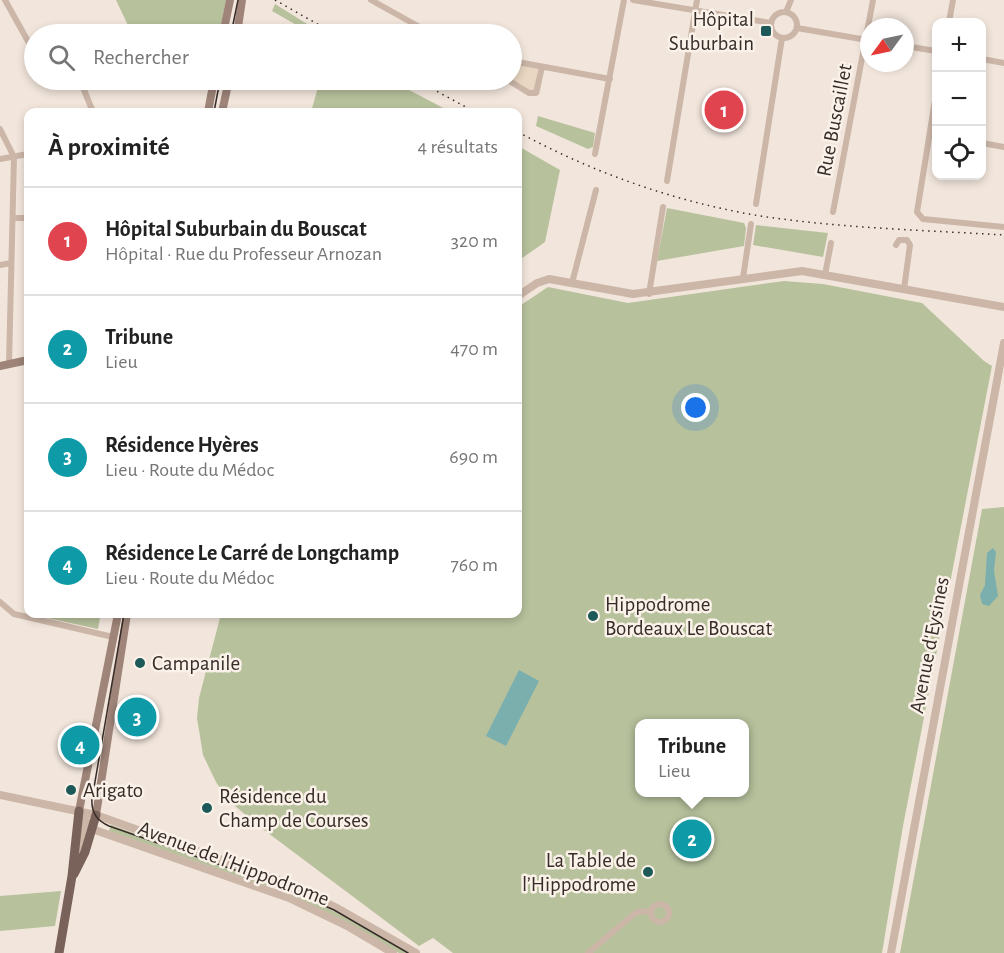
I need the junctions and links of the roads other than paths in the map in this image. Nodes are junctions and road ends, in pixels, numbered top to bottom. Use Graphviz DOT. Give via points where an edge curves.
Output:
graph roads {
  1 [pos="4,0"];
  2 [pos="230,0"];
  3 [pos="242,0"];
  4 [pos="370,0"];
  5 [pos="624,0"];
  6 [pos="633,0"];
  7 [pos="697,0"];
  8 [pos="791,0"];
  9 [pos="873,0"];
  10 [pos="953,0"];
  11 [pos="696,10"];
  12 [pos="786,12"];
  13 [pos="870,18"];
  14 [pos="950,18"];
  15 [pos="771,23"];
  16 [pos="224,24"];
  17 [pos="238,24"];
  18 [pos="414,24"];
  19 [pos="797,28"];
  20 [pos="24,35"];
  21 [pos="782,38"];
  22 [pos="860,39"];
  23 [pos="914,47"];
  24 [pos="932,50"];
  25 [pos="986,60"];
  26 [pos="522,63"];
  27 [pos="1004,63"];
  28 [pos="542,67"];
  29 [pos="861,72"];
  30 [pos="610,79"];
  31 [pos="522,89"];
  32 [pos="84,90"];
  33 [pos="212,90"];
  34 [pos="227,90"];
  35 [pos="91,108"];
  36 [pos="209,108"];
  37 [pos="223,108"];
  38 [pos="932,117"];
  39 [pos="0,129"];
  40 [pos="929,134"];
  41 [pos="932,134"];
  42 [pos="986,144"];
  43 [pos="1004,147"];
  44 [pos="595,154"];
  45 [pos="24,155"];
  46 [pos="14,157"];
  47 [pos="0,159"];
  48 [pos="667,181"];
  49 [pos="596,190"];
  50 [pos="756,204"];
  51 [pos="663,207"];
  52 [pos="833,212"];
  53 [pos="13,218"];
  54 [pos="24,218"];
  55 [pos="751,224"];
  56 [pos="1004,227"];
  57 [pos="831,243"];
  58 [pos="896,245"];
  59 [pos="11,263"];
  60 [pos="0,265"];
  61 [pos="825,275"];
  62 [pos="743,278"];
  63 [pos="572,283"];
  64 [pos="904,289"];
  65 [pos="522,293"];
  66 [pos="649,294"];
  67 [pos="1004,307"];
  68 [pos="1004,344"];
  69 [pos="24,361"];
  70 [pos="5,365"];
  71 [pos="0,602"];
  72 [pos="24,616"];
  73 [pos="31,618"];
  74 [pos="117,618"];
  75 [pos="126,618"];
  76 [pos="113,637"];
  77 [pos="0,795"];
  78 [pos="79,811"];
  79 [pos="96,815"];
  80 [pos="92,829"];
  81 [pos="81,861"];
  82 [pos="72,876"];
  83 [pos="282,881"];
  84 [pos="278,894"];
  85 [pos="651,912"];
  86 [pos="59,953"];
  87 [pos="393,953"];
  88 [pos="416,953"];
  89 [pos="588,953"];
  90 [pos="891,953"];
  1 -- 20 [label="street"];
  2 -- 16 [label="main road"];
  3 -- 17 [label="main road"];
  4 -- 18 [label="street"];
  5 -- 30 [label="street"];
  6 -- 11 [label="street"];
  7 -- 11 [label="street"];
  8 -- 12 [label="street"];
  9 -- 13 [label="street, Rue Buscaillet"];
  10 -- 14 [label="street"];
  11 -- 15 [label="street"];
  11 -- 48 [label="street"];
  12 -- 15 [label="street" via="775,15"];
  12 -- 19 [label="street" via="795,18"];
  15 -- 21 [label="street" via="773,32"];
  19 -- 21 [label="street" via="792,36"];
  19 -- 22 [label="street"];
  21 -- 50 [label="street"];
  23 -- 24 [label="street"];
  25 -- 27 [label="street"];
  26 -- 28 [label="street"];
  28 -- 30 [label="street"];
  28 -- 31 [label="street" via="536,93"];
  29 -- 52 [label="street, Rue Buscaillet"];
  30 -- 44 [label="street"];
  32 -- 35 [label="street"];
  33 -- 36 [label="main road"];
  34 -- 37 [label="main road"];
  38 -- 40 [label="street"];
  39 -- 46 [label="street"];
  40 -- 41 [label="street"];
  40 -- 56 [label="street" via="917,212 920,216"];
  42 -- 43 [label="street"];
  45 -- 46 [label="street"];
  46 -- 47 [label="street"];
  46 -- 53 [label="street"];
  49 -- 63 [label="street"];
  51 -- 66 [label="street"];
  53 -- 54 [label="street"];
  53 -- 59 [label="street"];
  55 -- 62 [label="street"];
  57 -- 61 [label="street"];
  58 -- 64 [label="street" via="899,240 907,240 910,245"];
  59 -- 60 [label="street"];
  59 -- 70 [label="street"];
  61 -- 62 [label="street" via="793,271"];
  61 -- 64 [label="street"];
  62 -- 66 [label="street"];
  63 -- 65 [label="street" via="549,279"];
  63 -- 66 [label="street"];
  64 -- 67 [label="street"];
  68 -- 90 [label="street, Avenue d'Eysines"];
  69 -- 70 [label="main road"];
  71 -- 72 [label="street" via="14,614"];
  73 -- 76 [label="street"];
  74 -- 76 [label="main road"];
  75 -- 79 [label="main road"];
  76 -- 78 [label="main road"];
  77 -- 78 [label="street, Avenue de l'Hippodrome"];
  78 -- 79 [label="street, Avenue de l'Hippodrome"];
  78 -- 80 [label="street"];
  78 -- 81 [label="street" via="84,828"];
  78 -- 82 [label="main road"];
  79 -- 80 [label="main road"];
  79 -- 83 [label="street, Avenue de l'Hippodrome"];
  80 -- 81 [label="main road"];
  80 -- 84 [label="street, Avenue de l'Hippodrome"];
  81 -- 82 [label="main road"];
  82 -- 86 [label="main road"];
  83 -- 84 [label="street"];
  83 -- 88 [label="street, Avenue de l'Hippodrome"];
  84 -- 87 [label="street, Avenue de l'Hippodrome"];
  85 -- 89 [label="street" via="634,914"];
}
